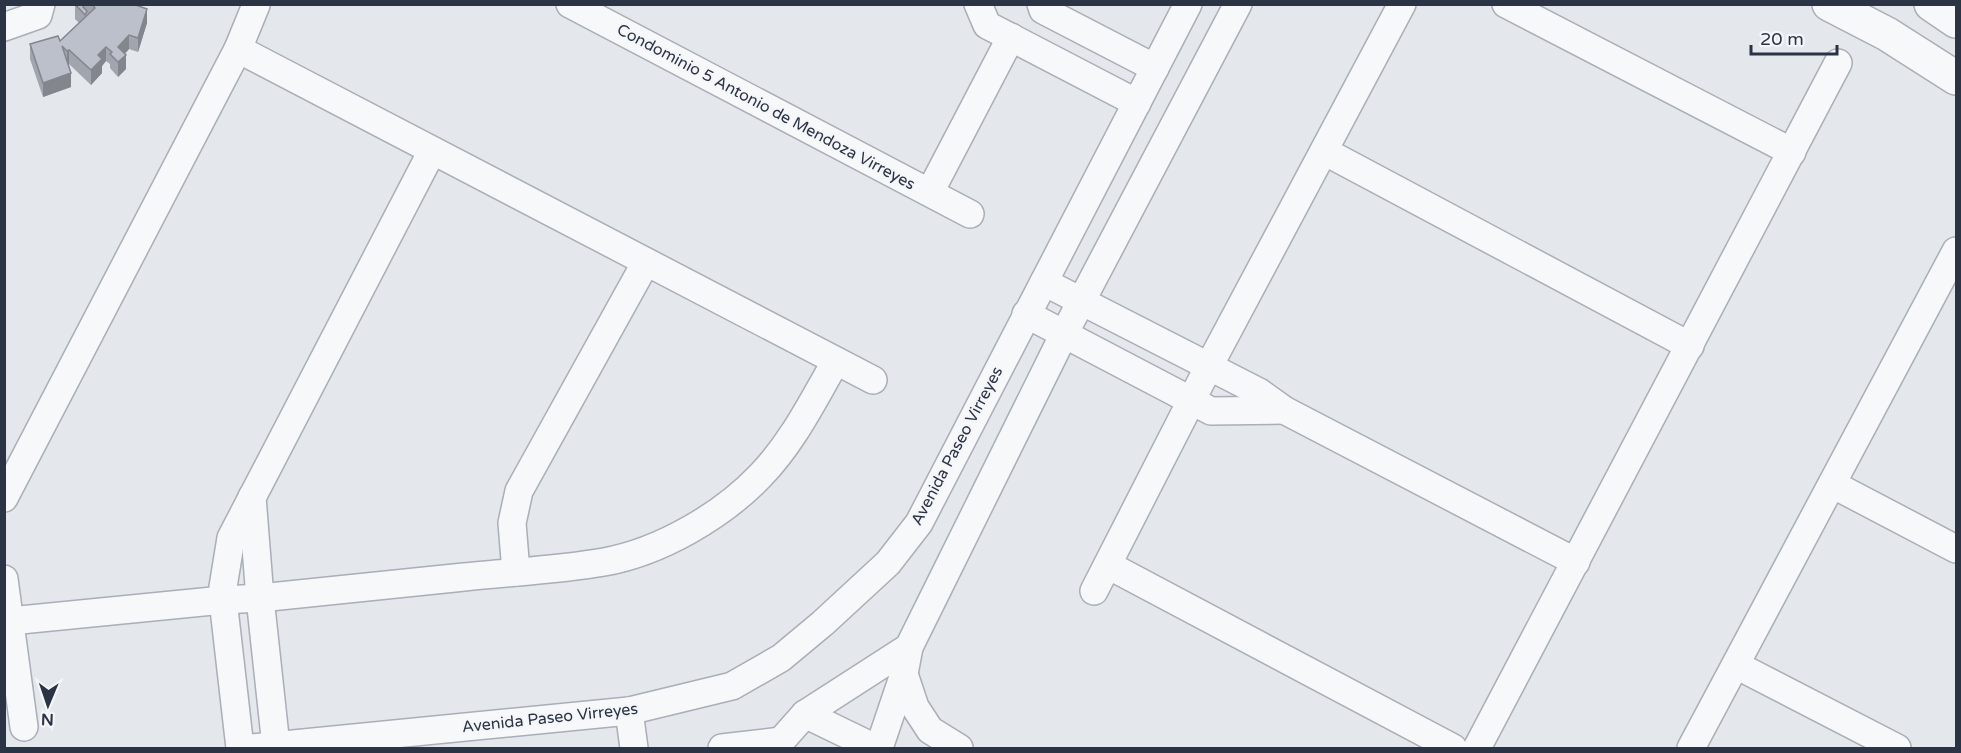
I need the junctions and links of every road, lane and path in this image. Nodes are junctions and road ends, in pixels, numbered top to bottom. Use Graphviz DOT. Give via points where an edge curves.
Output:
graph roads {
  1 [pos="41,4"];
  2 [pos="570,4"];
  3 [pos="978,4"];
  4 [pos="1041,4"];
  5 [pos="1188,4"];
  6 [pos="1239,4"];
  7 [pos="1402,4"];
  8 [pos="1506,4"];
  9 [pos="1829,4"];
  10 [pos="1931,4"];
  11 [pos="256,5"];
  12 [pos="1956,21"];
  13 [pos="4,27"];
  14 [pos="1011,37"];
  15 [pos="238,49"];
  16 [pos="1839,63"];
  17 [pos="1152,74"];
  18 [pos="1956,78"];
  19 [pos="1137,103"];
  20 [pos="432,151"];
  21 [pos="1324,151"];
  22 [pos="1792,152"];
  23 [pos="930,192"];
  24 [pos="970,214"];
  25 [pos="1956,250"];
  26 [pos="646,262"];
  27 [pos="1044,282"];
  28 [pos="1081,301"];
  29 [pos="1026,314"];
  30 [pos="1064,334"];
  31 [pos="1690,346"];
  32 [pos="836,361"];
  33 [pos="1209,366"];
  34 [pos="873,380"];
  35 [pos="1192,401"];
  36 [pos="1284,410"];
  37 [pos="1832,484"];
  38 [pos="252,497"];
  39 [pos="4,498"];
  40 [pos="1956,549"];
  41 [pos="1576,562"];
  42 [pos="1107,565"];
  43 [pos="516,572"];
  44 [pos="4,579"];
  45 [pos="1094,591"];
  46 [pos="260,598"];
  47 [pos="223,600"];
  48 [pos="10,621"];
  49 [pos="909,647"];
  50 [pos="1736,665"];
  51 [pos="904,675"];
  52 [pos="629,711"];
  53 [pos="806,714"];
  54 [pos="24,727"];
  55 [pos="783,745"];
  56 [pos="264,747"];
  57 [pos="240,748"];
  58 [pos="634,748"];
  59 [pos="722,748"];
  60 [pos="877,748"];
  61 [pos="959,748"];
  62 [pos="1454,748"];
  63 [pos="1478,748"];
  64 [pos="1691,748"];
  65 [pos="1897,748"];
  1 -- 13 [label="street" via="38,15"];
  2 -- 23 [label="street, Condominio 5 Antonio de Mendoza Virreyes"];
  3 -- 14 [label="street" via="987,25"];
  4 -- 17 [label="street" via="1043,10 1079,29 1094,52"];
  5 -- 17 [label="street, Avenida Paseo Virreyes"];
  6 -- 28 [label="street"];
  7 -- 21 [label="street"];
  8 -- 22 [label="street"];
  9 -- 18 [label="street" via="1887,34"];
  10 -- 12 [label="street"];
  11 -- 15 [label="street"];
  14 -- 19 [label="street"];
  14 -- 23 [label="street, Condominio 5 Antonio de Mendoza Virreyes"];
  15 -- 20 [label="street"];
  15 -- 39 [label="street"];
  16 -- 22 [label="street"];
  17 -- 19 [label="street, Avenida Paseo Virreyes"];
  19 -- 27 [label="street, Avenida Paseo Virreyes"];
  20 -- 26 [label="street"];
  20 -- 38 [label="street"];
  21 -- 31 [label="street"];
  21 -- 33 [label="street"];
  22 -- 31 [label="street"];
  23 -- 24 [label="street, Condominio 5 Antonio de Mendoza Virreyes"];
  25 -- 37 [label="street"];
  26 -- 32 [label="street"];
  26 -- 43 [label="street" via="519,491 512,523"];
  27 -- 28 [label="street"];
  27 -- 29 [label="street, Avenida Paseo Virreyes"];
  28 -- 30 [label="street"];
  28 -- 33 [label="street"];
  29 -- 30 [label="street"];
  29 -- 52 [label="street, Avenida Paseo Virreyes" via="919,522 888,563 781,658 744,680"];
  30 -- 35 [label="street"];
  30 -- 49 [label="street"];
  31 -- 41 [label="street"];
  32 -- 34 [label="street"];
  32 -- 43 [label="street" via="790,439 761,475 696,527 658,546 606,562"];
  33 -- 35 [label="street"];
  33 -- 36 [label="street"];
  35 -- 36 [label="street" via="1211,411"];
  35 -- 42 [label="street"];
  36 -- 41 [label="street"];
  37 -- 40 [label="street"];
  37 -- 50 [label="street"];
  38 -- 46 [label="street"];
  38 -- 47 [label="street" via="231,538"];
  41 -- 63 [label="street"];
  42 -- 45 [label="street"];
  42 -- 62 [label="street"];
  43 -- 46 [label="street"];
  44 -- 48 [label="street"];
  46 -- 47 [label="street"];
  46 -- 56 [label="street"];
  47 -- 48 [label="street"];
  47 -- 57 [label="street"];
  48 -- 54 [label="street"];
  49 -- 51 [label="street"];
  49 -- 53 [label="street"];
  50 -- 64 [label="street"];
  50 -- 65 [label="street"];
  51 -- 60 [label="street"];
  51 -- 61 [label="street" via="915,707 930,730"];
  52 -- 56 [label="street, Avenida Paseo Virreyes"];
  52 -- 58 [label="street"];
  53 -- 55 [label="street"];
  53 -- 60 [label="street"];
  55 -- 59 [label="street"];
}
